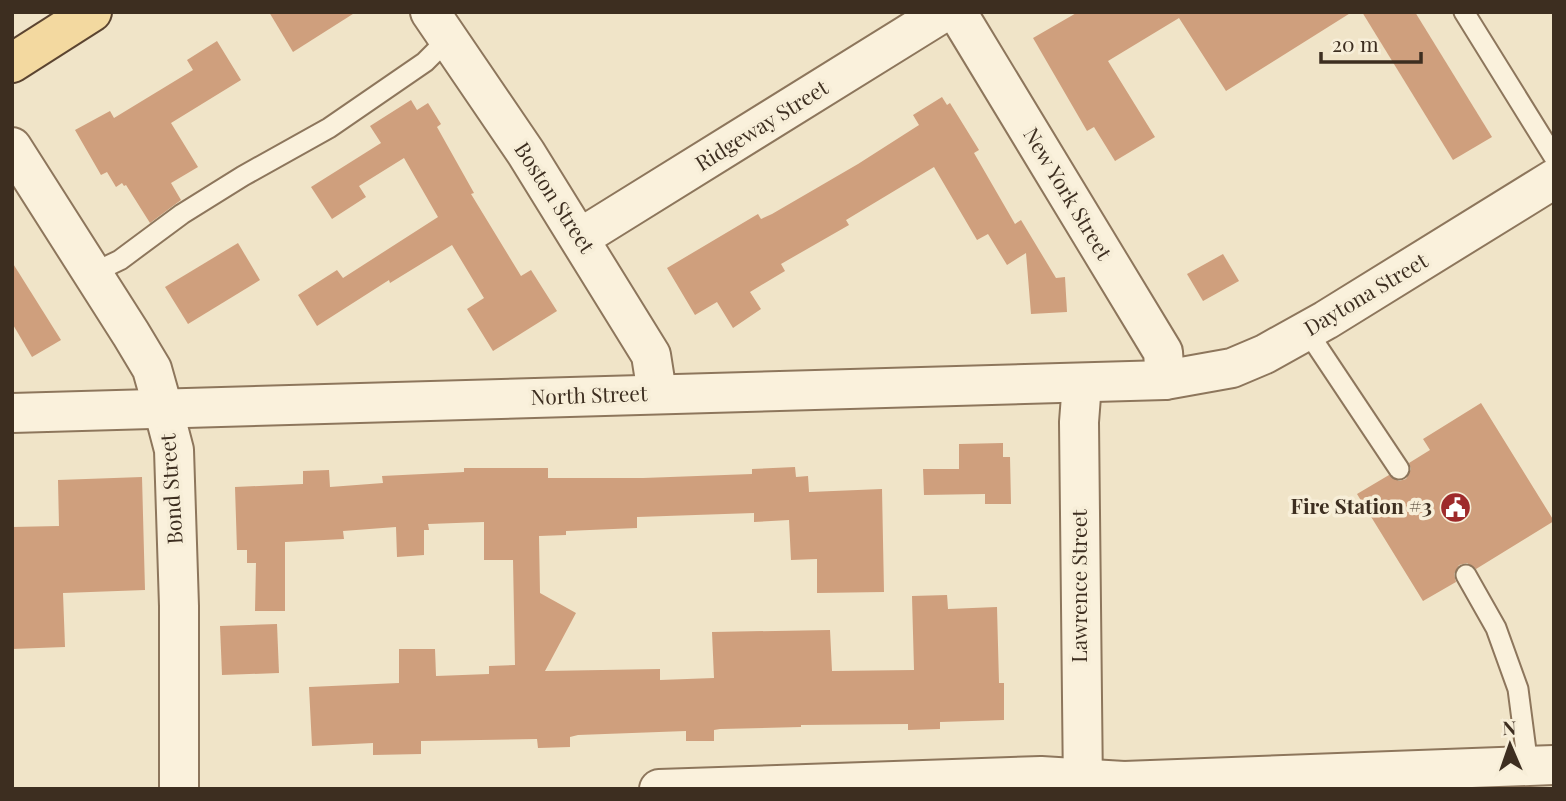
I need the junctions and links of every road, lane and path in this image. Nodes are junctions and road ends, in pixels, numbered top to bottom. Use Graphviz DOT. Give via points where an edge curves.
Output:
graph roads {
  1 [pos="92,12"];
  2 [pos="944,12"];
  3 [pos="957,12"];
  4 [pos="1464,12"];
  5 [pos="439,26"];
  6 [pos="12,63"];
  7 [pos="12,147"];
  8 [pos="1554,157"];
  9 [pos="1554,179"];
  10 [pos="580,238"];
  11 [pos="93,273"];
  12 [pos="1307,331"];
  13 [pos="1165,380"];
  14 [pos="1082,383"];
  15 [pos="657,393"];
  16 [pos="163,408"];
  17 [pos="12,413"];
  18 [pos="1399,469"];
  19 [pos="1466,575"];
  20 [pos="1541,765"];
  21 [pos="1082,784"];
  22 [pos="179,789"];
  23 [pos="659,789"];
  1 -- 6 [label="main road"];
  2 -- 10 [label="street, Ridgeway Street"];
  3 -- 13 [label="street, New York Street" via="1163,352"];
  4 -- 8 [label="lane"];
  5 -- 10 [label="street, Boston Street"];
  5 -- 11 [label="lane" via="425,62 329,128 243,176 120,260"];
  7 -- 11 [label="street, Bond Street"];
  9 -- 12 [label="street, Daytona Street"];
  10 -- 15 [label="street, Boston Street" via="651,355"];
  11 -- 16 [label="street, Bond Street" via="152,369"];
  12 -- 13 [label="street, Daytona Street" via="1232,368"];
  12 -- 18 [label="lane"];
  13 -- 14 [label="street, North Street"];
  14 -- 15 [label="street, North Street"];
  14 -- 21 [label="street, Lawrence Street"];
  15 -- 16 [label="street, North Street"];
  16 -- 17 [label="street, North Street"];
  16 -- 22 [label="street, Bond Street" via="174,450"];
  19 -- 20 [label="lane" via="1496,628"];
  20 -- 21 [label="street"];
  21 -- 23 [label="street" via="1041,776"];
}
